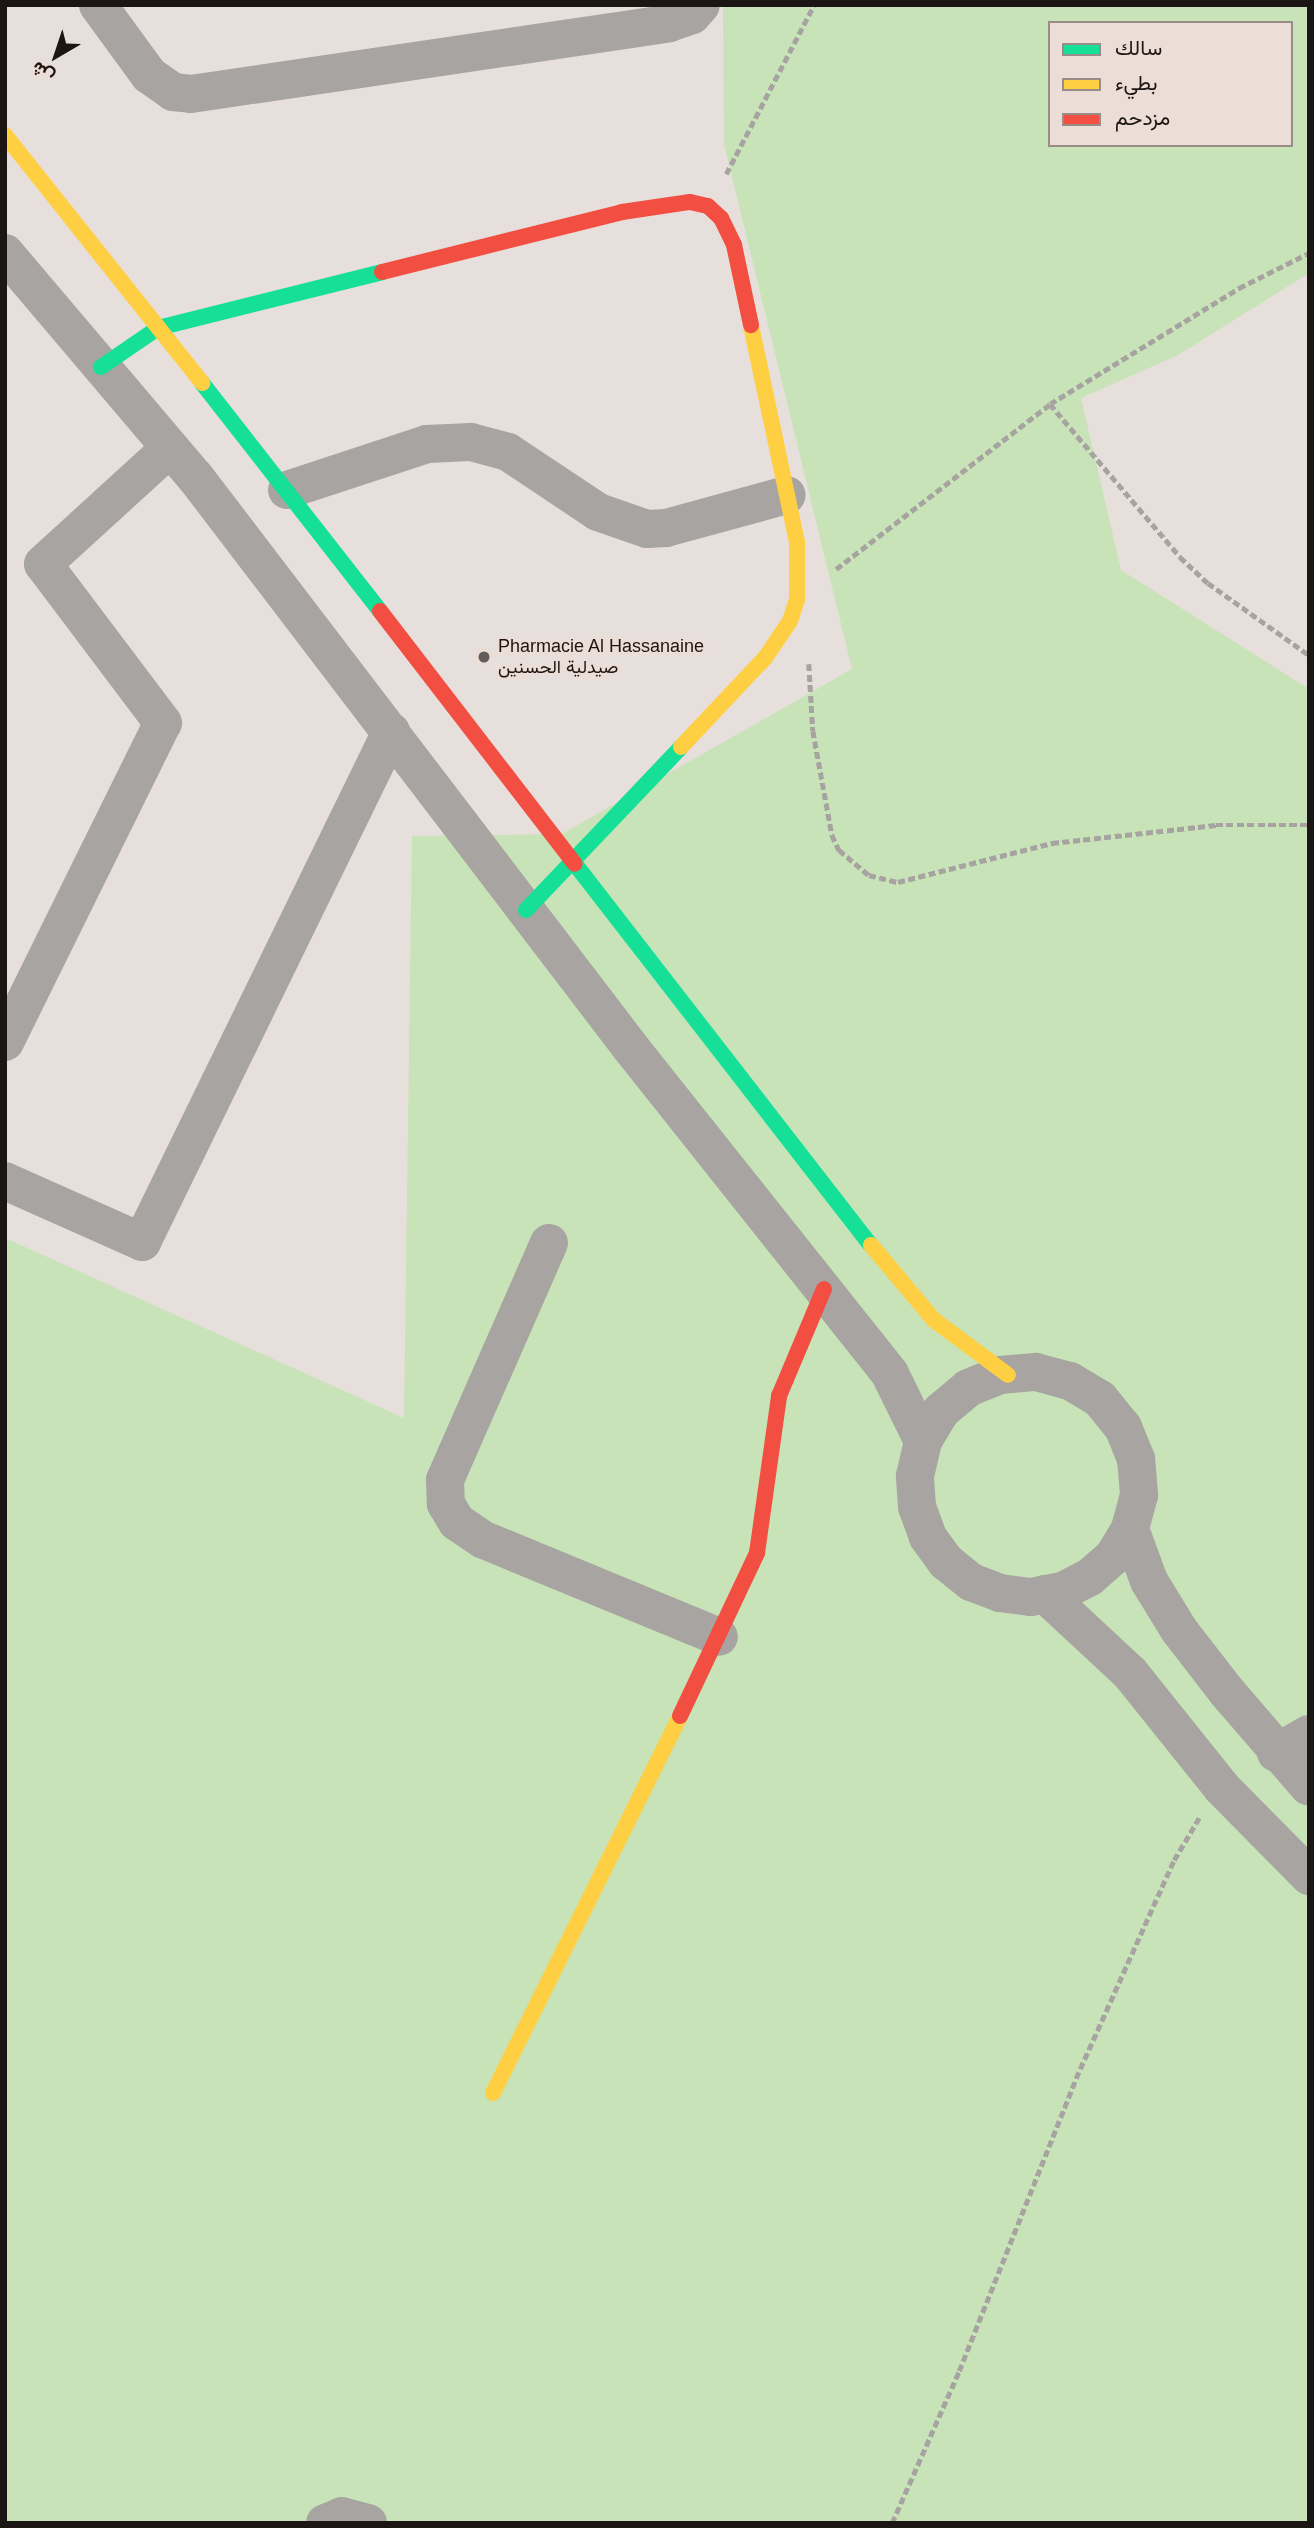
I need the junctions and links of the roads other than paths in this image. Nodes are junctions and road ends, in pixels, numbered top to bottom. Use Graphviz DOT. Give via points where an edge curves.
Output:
graph roads {
  1 [pos="98,5"];
  2 [pos="701,5"];
  3 [pos="5,135"];
  4 [pos="5,253"];
  5 [pos="158,328"];
  6 [pos="101,367"];
  7 [pos="170,448"];
  8 [pos="287,490"];
  9 [pos="787,495"];
  10 [pos="391,732"];
  11 [pos="572,862"];
  12 [pos="526,910"];
  13 [pos="5,1042"];
  14 [pos="5,1181"];
  15 [pos="549,1243"];
  16 [pos="824,1289"];
  17 [pos="1008,1375"];
  18 [pos="923,1441"];
  19 [pos="1130,1529"];
  20 [pos="1045,1594"];
  21 [pos="719,1637"];
  22 [pos="1309,1734"];
  23 [pos="1276,1753"];
  24 [pos="1309,1787"];
  25 [pos="1309,1876"];
  26 [pos="493,2093"];
  27 [pos="325,2523"];
  28 [pos="368,2523"];
  1 -- 2 [label="street" via="149,75 173,92 191,94 669,23 692,15"];
  3 -- 5 [label="street"];
  4 -- 6 [label="street"];
  5 -- 6 [label="street"];
  5 -- 8 [label="street"];
  5 -- 9 [label="street" via="622,212 690,202 708,206 734,245"];
  6 -- 7 [label="street"];
  7 -- 10 [label="street"];
  7 -- 13 [label="street" via="43,564 163,723"];
  8 -- 9 [label="street" via="427,444 471,442 508,452 598,512 647,529 666,528"];
  8 -- 11 [label="street"];
  9 -- 11 [label="street" via="797,542 795,604 765,658"];
  10 -- 12 [label="street"];
  10 -- 14 [label="street" via="142,1242"];
  11 -- 12 [label="street"];
  11 -- 17 [label="street" via="835,1202 926,1310"];
  12 -- 16 [label="street"];
  15 -- 21 [label="street" via="445,1480 446,1504 457,1522 484,1540"];
  16 -- 18 [label="street" via="890,1374"];
  16 -- 21 [label="street" via="779,1396 757,1553"];
  17 -- 18 [label="street" via="968,1388 941,1411"];
  17 -- 19 [label="street" via="1036,1372 1070,1381 1100,1399 1123,1427 1136,1459 1139,1495"];
  18 -- 20 [label="street" via="915,1476 917,1507 928,1537 946,1562 971,1582 1000,1593"];
  19 -- 20 [label="street" via="1114,1556 1090,1577"];
  19 -- 23 [label="street" via="1149,1581 1179,1630"];
  20 -- 25 [label="street" via="1130,1673 1222,1788"];
  21 -- 26 [label="street"];
  22 -- 23 [label="street"];
  23 -- 24 [label="street"];
  27 -- 28 [label="street" via="342,2516"];
}
